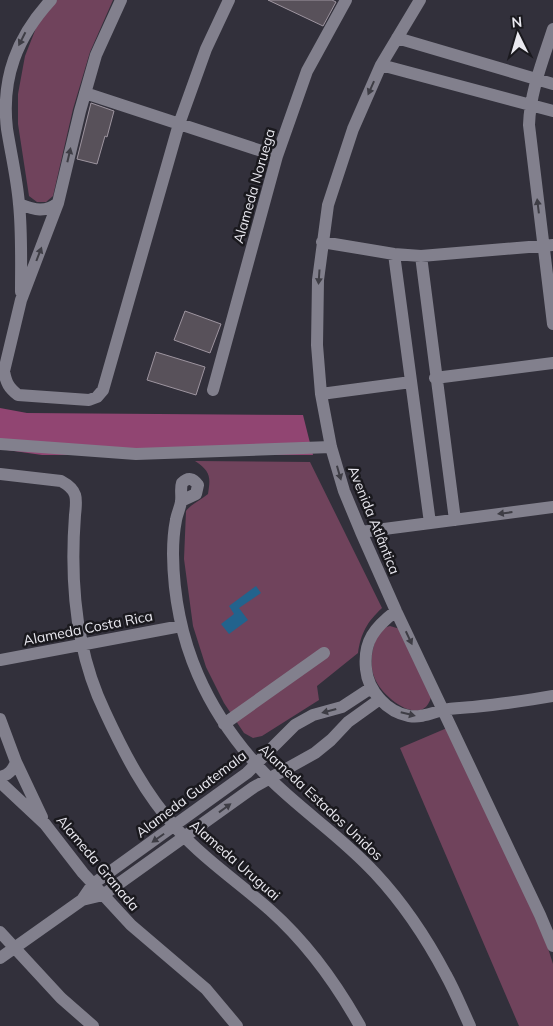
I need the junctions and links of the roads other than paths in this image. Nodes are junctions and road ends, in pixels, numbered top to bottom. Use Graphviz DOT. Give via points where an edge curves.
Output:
graph roads {
  1 [pos="50,0"];
  2 [pos="121,0"];
  3 [pos="229,0"];
  4 [pos="346,0"];
  5 [pos="420,0"];
  6 [pos="553,29"];
  7 [pos="396,38"];
  8 [pos="381,66"];
  9 [pos="536,80"];
  10 [pos="553,84"];
  11 [pos="85,93"];
  12 [pos="530,105"];
  13 [pos="553,112"];
  14 [pos="179,124"];
  15 [pos="4,128"];
  16 [pos="276,156"];
  17 [pos="58,202"];
  18 [pos="19,204"];
  19 [pos="547,226"];
  20 [pos="322,242"];
  21 [pos="548,246"];
  22 [pos="394,254"];
  23 [pos="420,256"];
  24 [pos="21,300"];
  25 [pos="553,324"];
  26 [pos="553,364"];
  27 [pos="435,378"];
  28 [pos="411,382"];
  29 [pos="213,390"];
  30 [pos="321,394"];
  31 [pos="0,444"];
  32 [pos="331,447"];
  33 [pos="0,474"];
  34 [pos="181,501"];
  35 [pos="553,507"];
  36 [pos="455,520"];
  37 [pos="430,523"];
  38 [pos="361,532"];
  39 [pos="396,611"];
  40 [pos="181,626"];
  41 [pos="82,644"];
  42 [pos="324,653"];
  43 [pos="0,660"];
  44 [pos="372,688"];
  45 [pos="553,696"];
  46 [pos="380,699"];
  47 [pos="443,710"];
  48 [pos="0,719"];
  49 [pos="224,724"];
  50 [pos="16,762"];
  51 [pos="256,764"];
  52 [pos="0,777"];
  53 [pos="269,778"];
  54 [pos="0,782"];
  55 [pos="45,824"];
  56 [pos="174,826"];
  57 [pos="185,837"];
  58 [pos="93,884"];
  59 [pos="103,895"];
  60 [pos="82,900"];
  61 [pos="0,932"];
  62 [pos="553,946"];
  63 [pos="14,949"];
  64 [pos="0,958"];
  65 [pos="93,1026"];
  66 [pos="237,1026"];
  67 [pos="360,1026"];
  68 [pos="470,1026"];
  1 -- 15 [label="street, one-way" via="21,41 10,69"];
  2 -- 11 [label="street" via="96,55"];
  3 -- 14 [label="street" via="206,49"];
  4 -- 16 [label="street, Alameda Noruega" via="307,71"];
  5 -- 7 [label="street, Avenida Atlântica"];
  6 -- 9 [label="street"];
  7 -- 8 [label="street, Avenida Atlântica"];
  7 -- 9 [label="street"];
  8 -- 12 [label="street"];
  8 -- 20 [label="street, Avenida Atlântica, one-way" via="353,129 328,205"];
  9 -- 10 [label="street"];
  9 -- 12 [label="street"];
  11 -- 14 [label="street"];
  17 -- 11 [label="street, one-way"];
  12 -- 13 [label="street"];
  19 -- 12 [label="street, one-way" via="529,135"];
  14 -- 16 [label="street"];
  14 -- 24 [label="street" via="106,382 97,397 88,400 18,395 11,390 4,371"];
  15 -- 18 [label="street"];
  16 -- 29 [label="street, Alameda Noruega"];
  17 -- 18 [label="street" via="41,211"];
  24 -- 17 [label="street, one-way"];
  18 -- 24 [label="street"];
  19 -- 21 [label="street"];
  20 -- 22 [label="street"];
  20 -- 30 [label="street, Avenida Atlântica, one-way" via="317,345"];
  21 -- 23 [label="street"];
  21 -- 25 [label="street"];
  22 -- 23 [label="street"];
  22 -- 28 [label="street"];
  23 -- 27 [label="street"];
  26 -- 27 [label="street"];
  27 -- 36 [label="street"];
  28 -- 30 [label="street"];
  28 -- 37 [label="street"];
  30 -- 32 [label="street, Avenida Atlântica"];
  31 -- 32 [label="street" via="136,454"];
  32 -- 38 [label="street, Avenida Atlântica, one-way"];
  33 -- 41 [label="street, Alameda Uruguai" via="61,481 76,493 74,578"];
  34 -- 40 [label="street, Alameda Estados Unidos" via="173,553"];
  35 -- 36 [label="street, one-way"];
  36 -- 37 [label="street"];
  37 -- 38 [label="street"];
  38 -- 39 [label="street, Avenida Atlântica"];
  39 -- 44 [label="street" via="375,629 368,642 366,673"];
  39 -- 47 [label="street, Avenida Atlântica, one-way"];
  40 -- 41 [label="street, Alameda Costa Rica"];
  40 -- 49 [label="street, Alameda Estados Unidos" via="206,693"];
  41 -- 43 [label="street, Alameda Costa Rica"];
  41 -- 56 [label="street, Alameda Uruguai" via="99,699 119,743 142,784"];
  42 -- 49 [label="street"];
  44 -- 46 [label="street"];
  44 -- 51 [label="street, Alameda Guatemala, one-way" via="342,707 313,715 295,725"];
  45 -- 47 [label="street"];
  46 -- 47 [label="street, one-way" via="393,710 408,716 421,717"];
  46 -- 53 [label="street, Alameda Guatemala" via="348,722 315,753"];
  47 -- 62 [label="street, Avenida Atlântica"];
  48 -- 50 [label="street"];
  49 -- 51 [label="street, Alameda Estados Unidos"];
  50 -- 52 [label="street" via="9,774"];
  50 -- 55 [label="street"];
  51 -- 53 [label="street, Alameda Estados Unidos"];
  51 -- 56 [label="street, Alameda Guatemala"];
  57 -- 53 [label="street, Alameda Guatemala, one-way"];
  53 -- 68 [label="street, Alameda Estados Unidos" via="376,873 415,923 446,975"];
  54 -- 55 [label="street, Alameda Granada"];
  55 -- 58 [label="street, Alameda Granada"];
  56 -- 57 [label="street, Alameda Uruguai"];
  56 -- 58 [label="street, Alameda Guatemala, one-way"];
  57 -- 59 [label="street, Alameda Guatemala"];
  57 -- 67 [label="street, Alameda Uruguai" via="298,938 345,998"];
  58 -- 59 [label="street, Alameda Granada"];
  58 -- 60 [label="street, Alameda Guatemala"];
  59 -- 60 [label="street, Alameda Guatemala"];
  59 -- 66 [label="street, Alameda Granada" via="131,925 206,989"];
  60 -- 63 [label="street, Alameda Guatemala"];
  61 -- 63 [label="street"];
  63 -- 64 [label="street, Alameda Guatemala"];
  63 -- 65 [label="street"];
}
